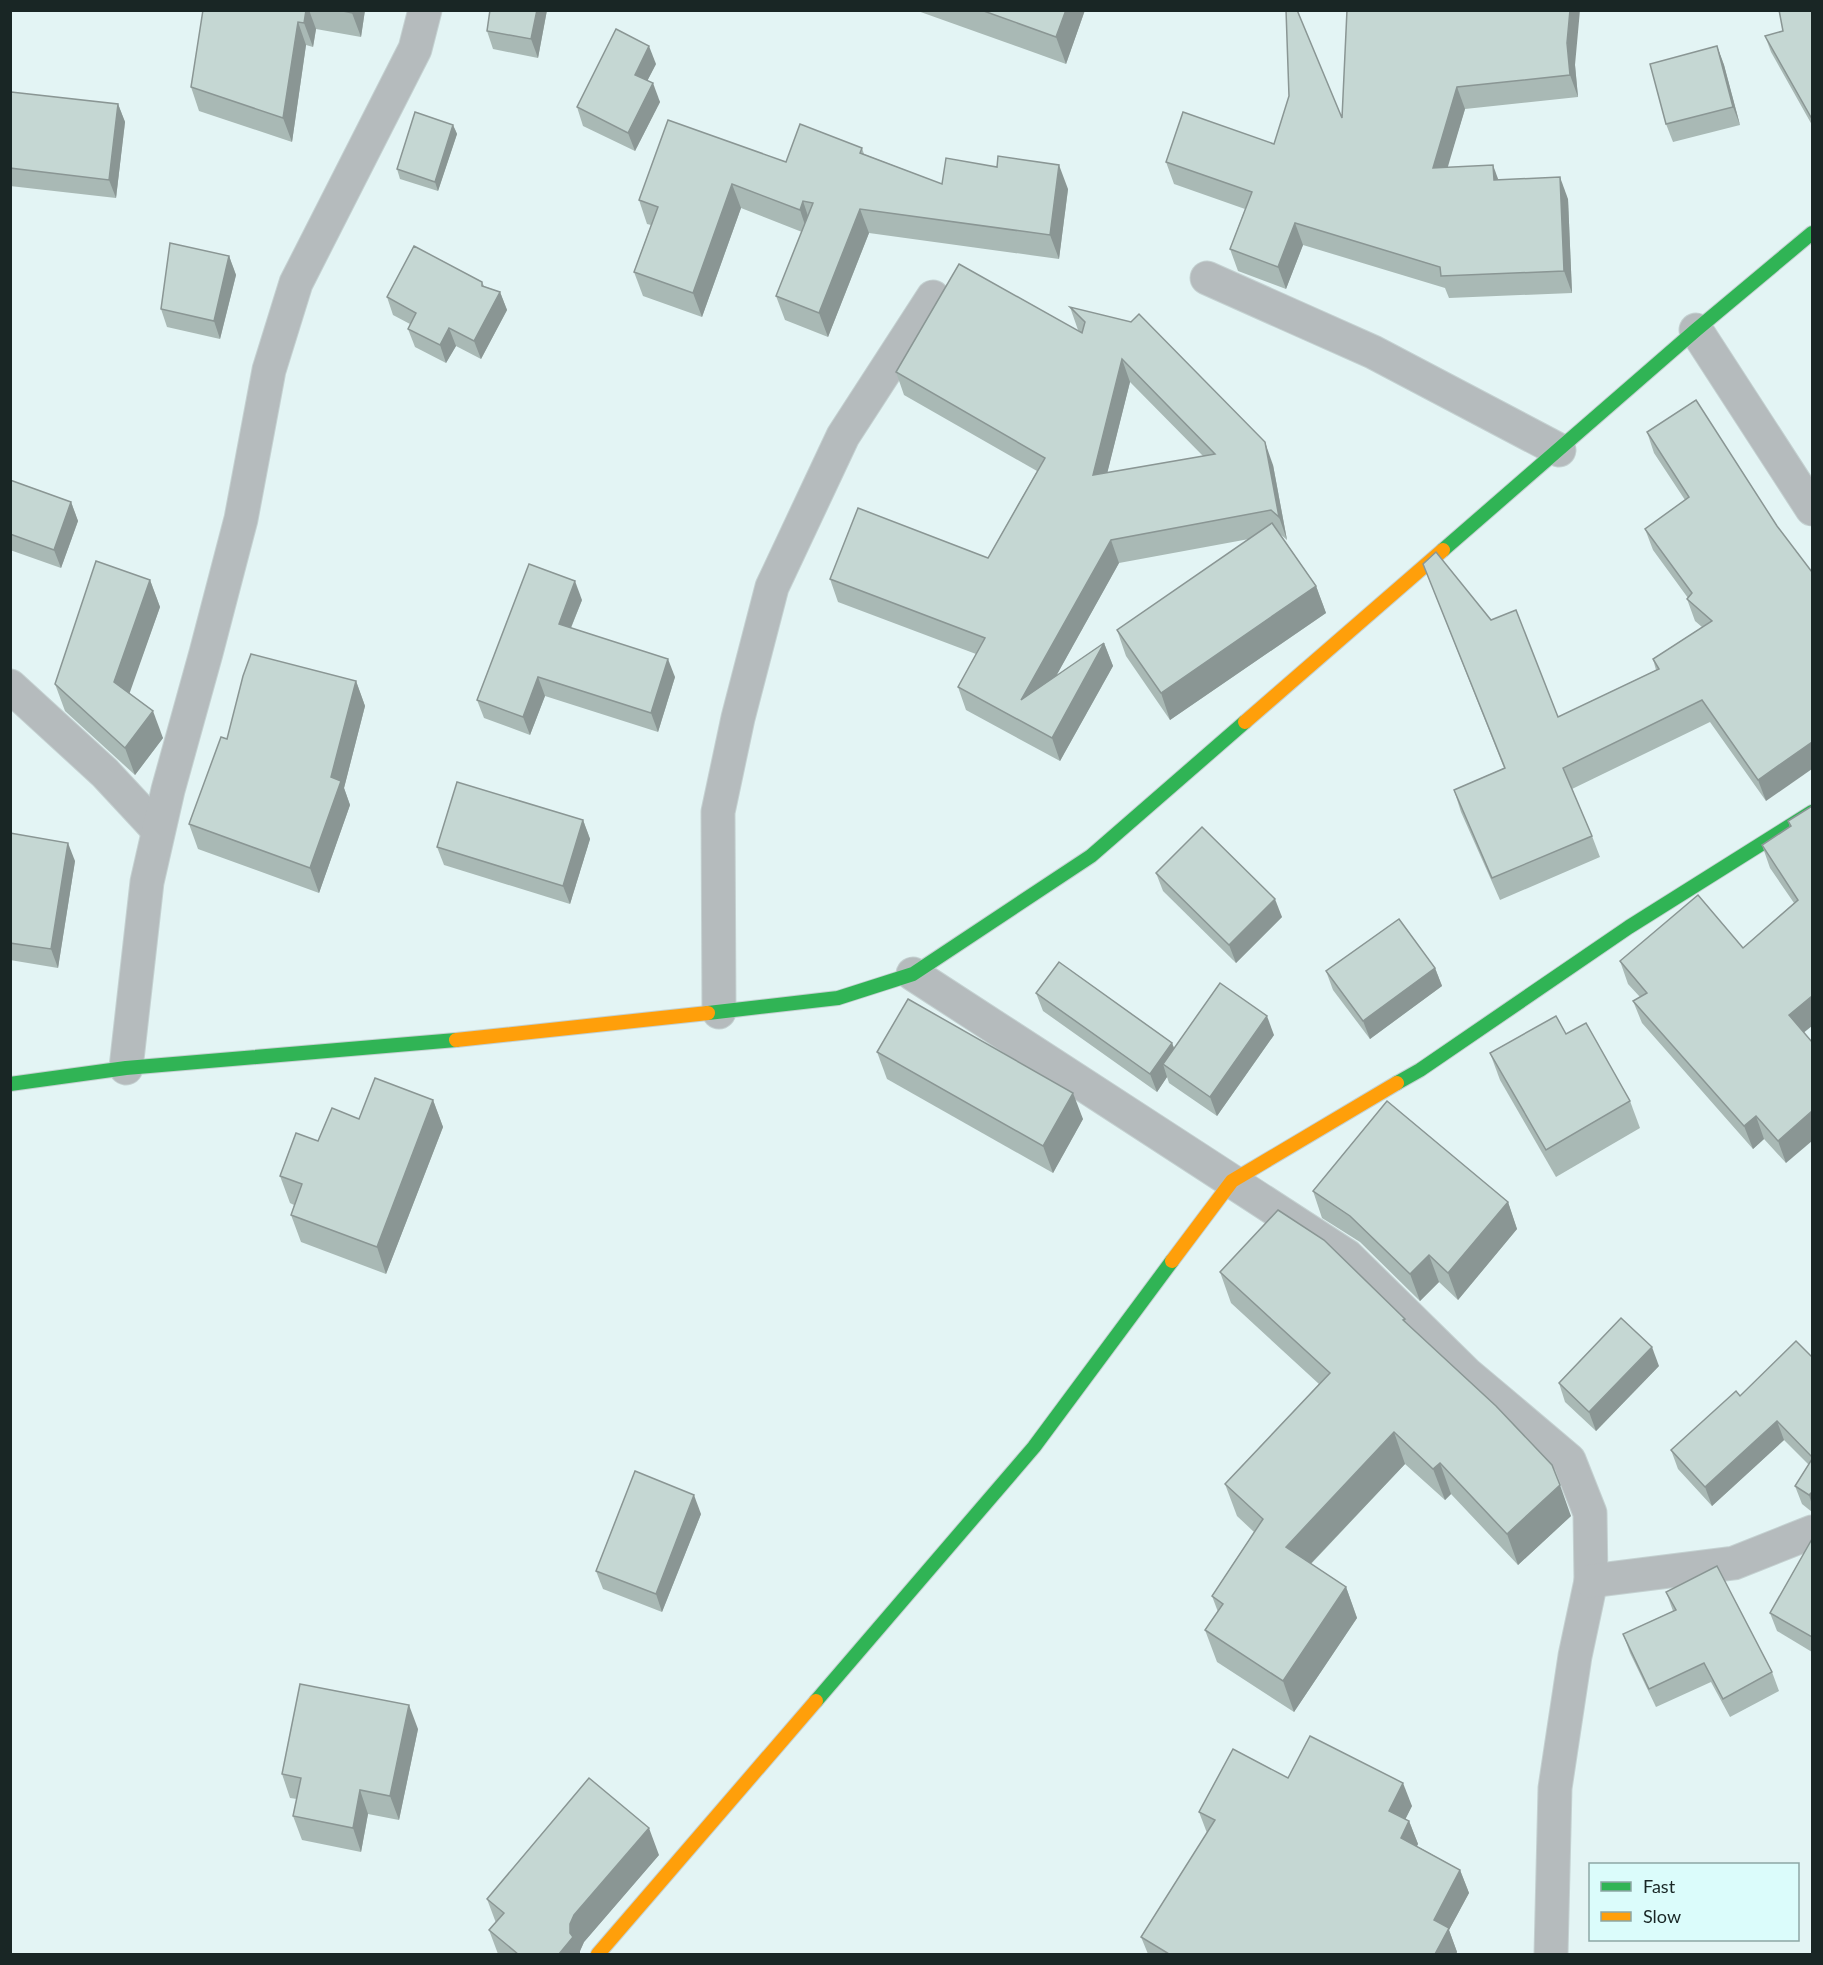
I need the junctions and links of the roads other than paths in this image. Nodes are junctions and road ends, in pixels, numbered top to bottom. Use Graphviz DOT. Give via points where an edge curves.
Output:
graph roads {
  1 [pos="425,10"];
  2 [pos="1812,232"];
  3 [pos="1207,278"];
  4 [pos="933,297"];
  5 [pos="1696,330"];
  6 [pos="1559,450"];
  7 [pos="1812,509"];
  8 [pos="10,686"];
  9 [pos="1812,812"];
  10 [pos="158,830"];
  11 [pos="913,974"];
  12 [pos="719,1012"];
  13 [pos="126,1068"];
  14 [pos="10,1084"];
  15 [pos="1233,1181"];
  16 [pos="1812,1533"];
  17 [pos="1591,1581"];
  18 [pos="598,1954"];
  19 [pos="1551,1954"];
  1 -- 10 [label="street" via="415,49 296,283 269,370 241,519"];
  2 -- 5 [label="street"];
  3 -- 6 [label="street" via="1373,352"];
  4 -- 12 [label="street" via="843,436 772,587 718,812"];
  5 -- 6 [label="street"];
  5 -- 7 [label="street"];
  6 -- 11 [label="street" via="1091,856"];
  8 -- 10 [label="street" via="105,773"];
  9 -- 15 [label="street" via="1629,927 1420,1070"];
  10 -- 13 [label="street" via="147,882"];
  11 -- 12 [label="street" via="838,998"];
  11 -- 15 [label="street"];
  12 -- 13 [label="street" via="445,1041"];
  13 -- 14 [label="street"];
  15 -- 17 [label="street" via="1347,1256 1466,1373 1569,1460 1590,1513"];
  15 -- 18 [label="street" via="1034,1447"];
  16 -- 17 [label="street" via="1734,1563"];
  17 -- 19 [label="street" via="1555,1788"];
}
